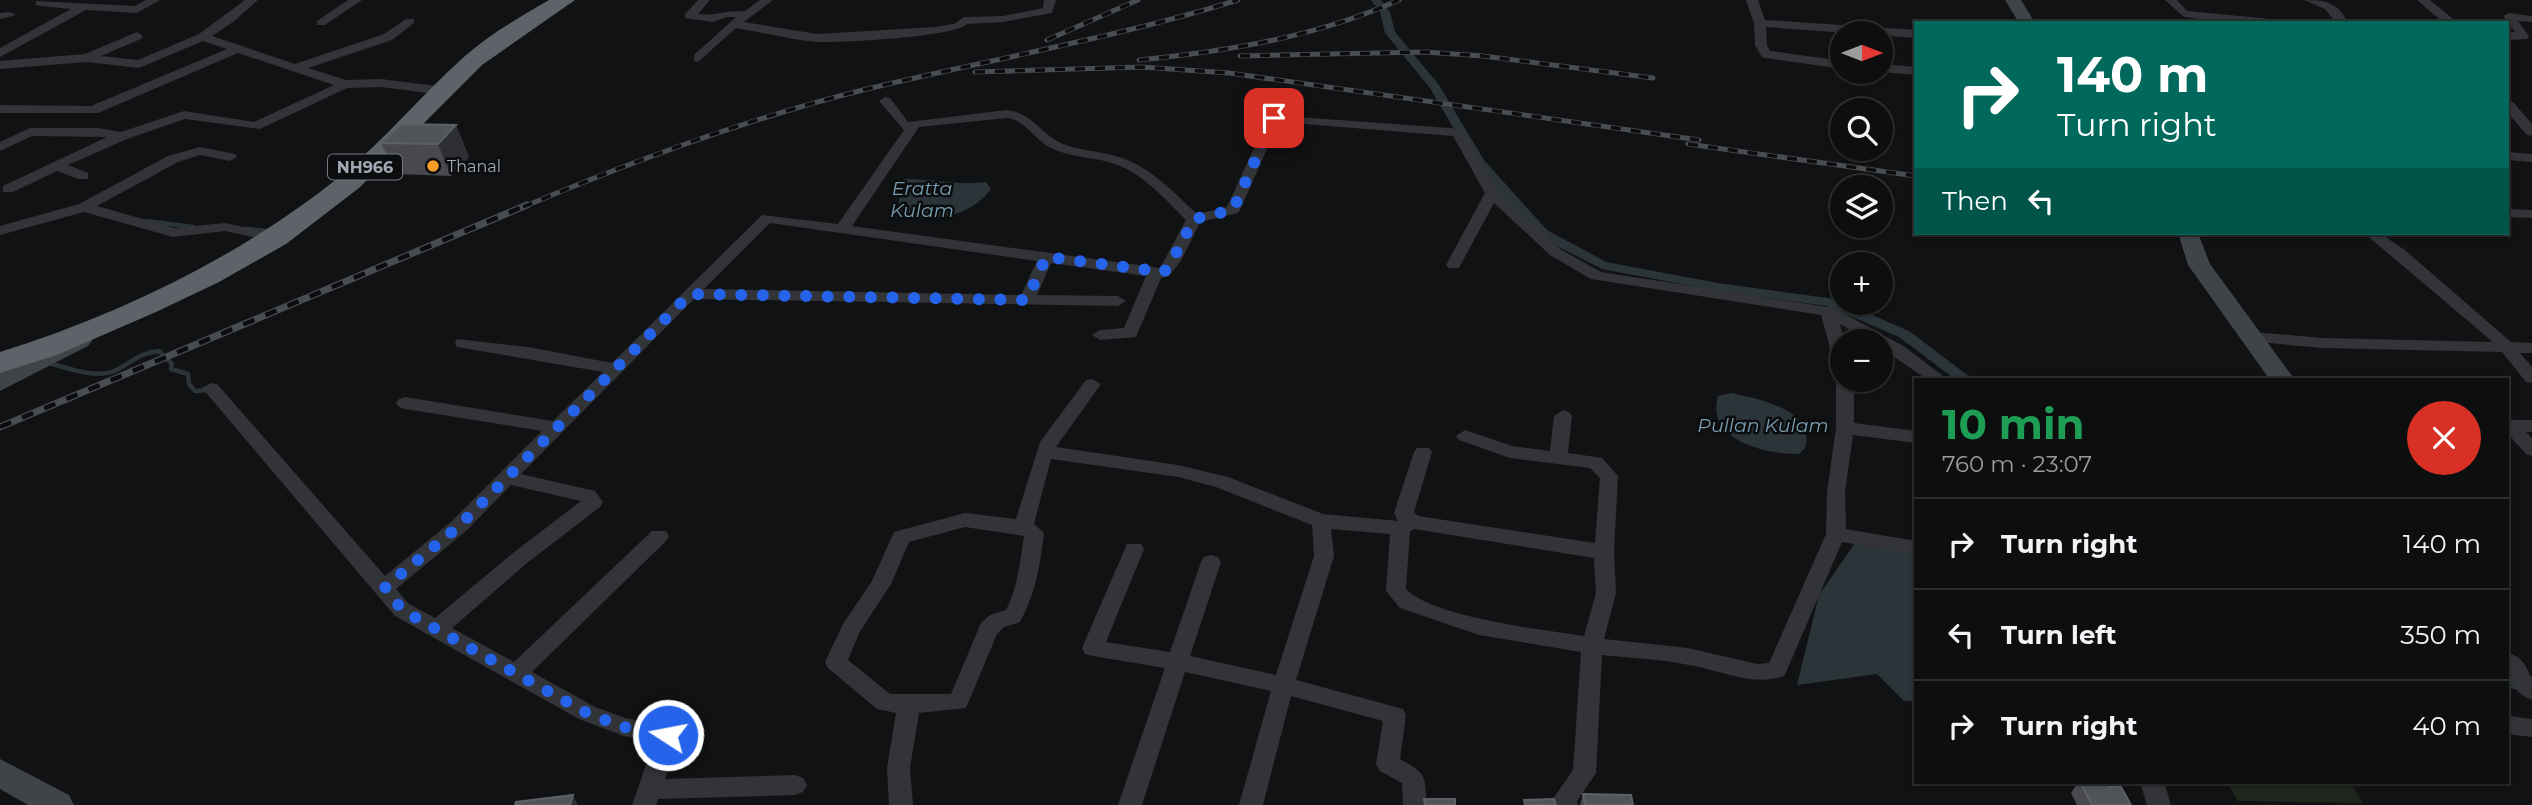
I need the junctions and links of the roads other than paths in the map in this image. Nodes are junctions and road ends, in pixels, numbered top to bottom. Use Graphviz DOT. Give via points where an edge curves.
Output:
graph roads {
  1 [pos="155,0"];
  2 [pos="252,0"];
  3 [pos="356,0"];
  4 [pos="564,0"];
  5 [pos="704,0"];
  6 [pos="767,0"];
  7 [pos="1050,0"];
  8 [pos="1752,0"];
  9 [pos="2013,0"];
  10 [pos="2171,0"];
  11 [pos="2309,0"];
  12 [pos="2423,0"];
  13 [pos="40,3"];
  14 [pos="90,3"];
  15 [pos="748,15"];
  16 [pos="2532,19"];
  17 [pos="410,21"];
  18 [pos="2026,21"];
  19 [pos="2252,21"];
  20 [pos="2342,21"];
  21 [pos="2449,21"];
  22 [pos="321,23"];
  23 [pos="1760,23"];
  24 [pos="733,24"];
  25 [pos="1914,34"];
  26 [pos="137,36"];
  27 [pos="2509,36"];
  28 [pos="203,37"];
  29 [pos="238,49"];
  30 [pos="0,52"];
  31 [pos="86,58"];
  32 [pos="698,58"];
  33 [pos="1830,63"];
  34 [pos="0,65"];
  35 [pos="295,68"];
  36 [pos="1894,69"];
  37 [pos="1914,71"];
  38 [pos="345,84"];
  39 [pos="444,91"];
  40 [pos="885,102"];
  41 [pos="2509,106"];
  42 [pos="0,108"];
  43 [pos="913,125"];
  44 [pos="30,132"];
  45 [pos="2532,132"];
  46 [pos="0,133"];
  47 [pos="122,136"];
  48 [pos="0,147"];
  49 [pos="2509,156"];
  50 [pos="230,157"];
  51 [pos="2532,158"];
  52 [pos="55,165"];
  53 [pos="83,176"];
  54 [pos="8,189"];
  55 [pos="1492,193"];
  56 [pos="84,207"];
  57 [pos="2509,213"];
  58 [pos="2532,214"];
  59 [pos="1194,219"];
  60 [pos="842,229"];
  61 [pos="0,231"];
  62 [pos="2189,235"];
  63 [pos="2374,235"];
  64 [pos="276,238"];
  65 [pos="1046,257"];
  66 [pos="1454,265"];
  67 [pos="1155,273"];
  68 [pos="690,294"];
  69 [pos="1027,300"];
  70 [pos="1118,301"];
  71 [pos="145,306"];
  72 [pos="1828,311"];
  73 [pos="1833,329"];
  74 [pos="1100,335"];
  75 [pos="2252,337"];
  76 [pos="463,343"];
  77 [pos="2506,345"];
  78 [pos="2532,348"];
  79 [pos="0,352"];
  80 [pos="0,363"];
  81 [pos="617,369"];
  82 [pos="1937,378"];
  83 [pos="2282,378"];
  84 [pos="2532,378"];
  85 [pos="0,383"];
  86 [pos="1092,384"];
  87 [pos="211,387"];
  88 [pos="1846,392"];
  89 [pos="405,403"];
  90 [pos="1563,416"];
  91 [pos="2532,426"];
  92 [pos="557,428"];
  93 [pos="1845,428"];
  94 [pos="1465,436"];
  95 [pos="1914,438"];
  96 [pos="2532,450"];
  97 [pos="1045,452"];
  98 [pos="1423,452"];
  99 [pos="1558,457"];
  100 [pos="509,478"];
  101 [pos="1321,521"];
  102 [pos="1406,525"];
  103 [pos="1023,527"];
  104 [pos="1836,534"];
  105 [pos="659,536"];
  106 [pos="1914,548"];
  107 [pos="1134,550"];
  108 [pos="1604,552"];
  109 [pos="1211,562"];
  110 [pos="385,587"];
  111 [pos="435,629"];
  112 [pos="1592,646"];
  113 [pos="1179,660"];
  114 [pos="2509,662"];
  115 [pos="517,673"];
  116 [pos="1284,683"];
  117 [pos="2532,691"];
  118 [pos="909,705"];
  119 [pos="2509,724"];
  120 [pos="2532,728"];
  121 [pos="1,776"];
  122 [pos="2153,784"];
  123 [pos="794,785"];
  124 [pos="646,797"];
  125 [pos="57,805"];
  126 [pos="901,805"];
  127 [pos="1130,805"];
  128 [pos="1251,805"];
  129 [pos="1415,805"];
  130 [pos="1566,805"];
  131 [pos="2159,805"];
  1 -- 14 [label="street" via="137,10"];
  2 -- 28 [label="street"];
  3 -- 22 [label="street"];
  4 -- 39 [label="highway, NH966" via="505,36"];
  5 -- 15 [label="street" via="689,16"];
  6 -- 15 [label="street"];
  7 -- 24 [label="street" via="1048,11 964,20 958,27 905,34 817,38"];
  8 -- 23 [label="street"];
  9 -- 18 [label="street"];
  10 -- 19 [label="street" via="2184,14"];
  11 -- 20 [label="street" via="2324,2"];
  12 -- 21 [label="street"];
  13 -- 14 [label="street"];
  14 -- 30 [label="street"];
  15 -- 24 [label="street"];
  16 -- 27 [label="street" via="2509,16 2523,36"];
  17 -- 35 [label="street" via="388,37"];
  23 -- 25 [label="street"];
  23 -- 33 [label="street" via="1766,54"];
  24 -- 32 [label="street"];
  26 -- 31 [label="street"];
  28 -- 29 [label="street"];
  28 -- 31 [label="street" via="139,64"];
  29 -- 35 [label="street"];
  29 -- 42 [label="street" via="93,110"];
  31 -- 34 [label="street"];
  35 -- 38 [label="street"];
  36 -- 37 [label="street"];
  38 -- 39 [label="street" via="381,83"];
  38 -- 47 [label="street" via="255,126 184,115"];
  39 -- 64 [label="highway, NH966" via="350,182"];
  40 -- 43 [label="street" via="905,126"];
  41 -- 45 [label="street"];
  43 -- 59 [label="street" via="1000,114 1022,116 1057,146 1111,158 1153,178"];
  43 -- 60 [label="street"];
  44 -- 46 [label="street"];
  44 -- 47 [label="street"];
  44 -- 48 [label="street"];
  47 -- 52 [label="street"];
  49 -- 51 [label="street"];
  50 -- 56 [label="street" via="200,151 173,159"];
  52 -- 53 [label="street"];
  52 -- 54 [label="street"];
  55 -- 59 [label="street" via="1458,132 1274,118 1233,210"];
  55 -- 66 [label="street"];
  55 -- 72 [label="street" via="1555,252 1597,276"];
  56 -- 61 [label="street"];
  56 -- 64 [label="street" via="173,233 225,227"];
  57 -- 58 [label="street"];
  59 -- 67 [label="street" via="1172,261 1164,272"];
  60 -- 65 [label="street"];
  60 -- 68 [label="street" via="767,218"];
  62 -- 75 [label="street" via="2199,265"];
  63 -- 77 [label="street"];
  64 -- 71 [label="highway, NH966"];
  65 -- 67 [label="street"];
  65 -- 69 [label="street"];
  67 -- 74 [label="street" via="1130,333"];
  68 -- 69 [label="street"];
  68 -- 81 [label="street"];
  69 -- 70 [label="street"];
  71 -- 79 [label="highway, NH966"];
  71 -- 80 [label="highway, NH966"];
  71 -- 85 [label="street"];
  72 -- 73 [label="street"];
  72 -- 82 [label="street"];
  75 -- 77 [label="street" via="2323,343"];
  75 -- 83 [label="street"];
  76 -- 81 [label="street"];
  77 -- 78 [label="street"];
  77 -- 84 [label="street"];
  81 -- 92 [label="street"];
  86 -- 97 [label="street"];
  87 -- 110 [label="street"];
  88 -- 93 [label="street"];
  89 -- 92 [label="street"];
  90 -- 99 [label="street"];
  91 -- 96 [label="street" via="2510,425"];
  92 -- 100 [label="street"];
  93 -- 95 [label="street"];
  93 -- 104 [label="street" via="1836,492"];
  94 -- 99 [label="street" via="1510,452"];
  97 -- 101 [label="street" via="1178,471 1221,482"];
  97 -- 103 [label="street"];
  98 -- 102 [label="street" via="1404,513"];
  99 -- 108 [label="street" via="1595,462 1609,476"];
  100 -- 110 [label="street"];
  100 -- 111 [label="street" via="588,496 593,502"];
  101 -- 102 [label="street"];
  101 -- 116 [label="street" via="1324,556"];
  102 -- 108 [label="street"];
  102 -- 112 [label="street" via="1396,591 1407,603 1479,627"];
  103 -- 118 [label="street" via="1034,533 1021,601 1013,616 988,629 958,702"];
  103 -- 118 [label="street" via="965,520 901,537 881,584 850,630 836,662 885,702"];
  104 -- 106 [label="street"];
  104 -- 112 [label="street" via="1776,670 1757,673 1688,656"];
  105 -- 115 [label="street"];
  107 -- 113 [label="street" via="1093,648"];
  108 -- 112 [label="street" via="1606,593"];
  109 -- 113 [label="street"];
  110 -- 111 [label="street" via="402,610"];
  111 -- 115 [label="street"];
  112 -- 130 [label="street" via="1584,773 1565,799"];
  113 -- 116 [label="street"];
  113 -- 127 [label="street"];
  114 -- 117 [label="street"];
  115 -- 124 [label="street" via="587,713 624,727 668,735"];
  116 -- 128 [label="street"];
  116 -- 129 [label="street" via="1395,715 1388,764 1413,778"];
  118 -- 126 [label="street" via="898,793"];
  119 -- 120 [label="street"];
  121 -- 125 [label="street"];
  122 -- 131 [label="street"];
  123 -- 124 [label="street"];
}
